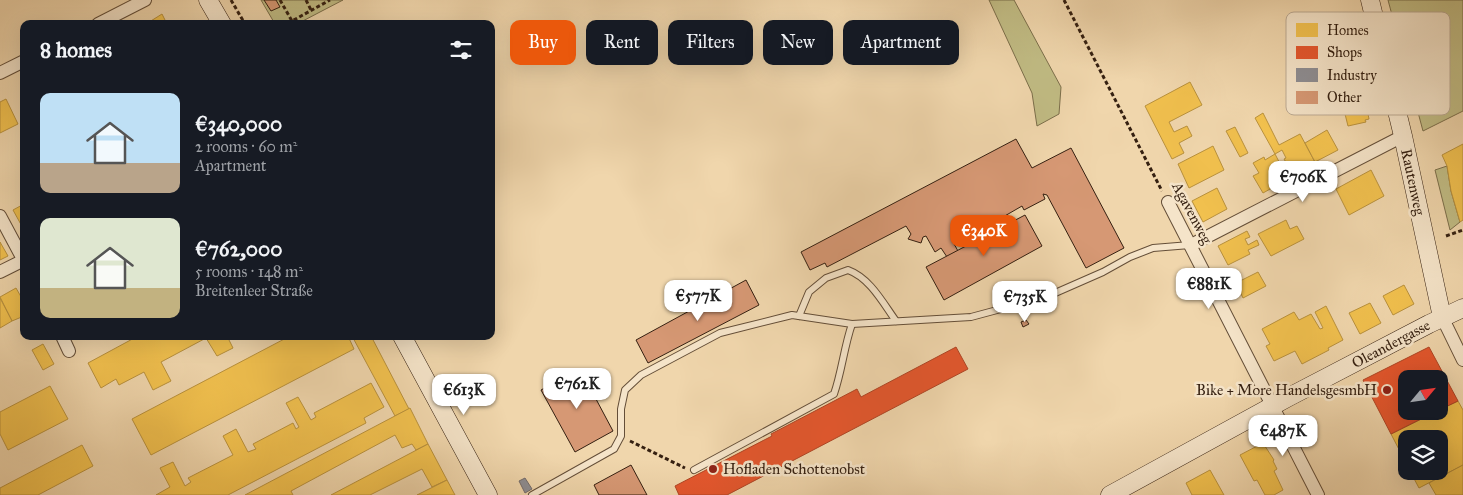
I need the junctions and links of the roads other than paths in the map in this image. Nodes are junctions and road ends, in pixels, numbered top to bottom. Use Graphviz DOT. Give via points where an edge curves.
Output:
graph roads {
  1 [pos="144,0"];
  2 [pos="208,0"];
  3 [pos="106,20"];
  4 [pos="220,20"];
  5 [pos="20,63"];
  6 [pos="0,73"];
  7 [pos="1398,115"];
  8 [pos="1403,136"];
  9 [pos="1168,202"];
  10 [pos="0,216"];
  11 [pos="1191,245"];
  12 [pos="20,254"];
  13 [pos="20,263"];
  14 [pos="0,272"];
  15 [pos="1463,308"];
  16 [pos="798,316"];
  17 [pos="1442,317"];
  18 [pos="896,321"];
  19 [pos="852,324"];
  20 [pos="64,340"];
  21 [pos="404,340"];
  22 [pos="69,351"];
  23 [pos="1463,360"];
  24 [pos="1273,406"];
  25 [pos="694,470"];
  26 [pos="488,495"];
  27 [pos="532,495"];
  28 [pos="1110,495"];
  29 [pos="1318,495"];
  1 -- 3 [label="street"];
  2 -- 4 [label="street"];
  5 -- 6 [label="street"];
  7 -- 8 [label="street, Rautenweg"];
  8 -- 11 [label="street"];
  8 -- 17 [label="street, Rautenweg"];
  9 -- 11 [label="street, Agavenweg"];
  10 -- 12 [label="street"];
  11 -- 18 [label="lane" via="1153,248 1046,297 971,317"];
  11 -- 24 [label="street, Agavenweg"];
  13 -- 14 [label="street"];
  15 -- 17 [label="street, Oleandergasse"];
  16 -- 18 [label="lane" via="809,292 826,278 848,270 858,273 866,281"];
  16 -- 19 [label="lane"];
  16 -- 27 [label="lane" via="720,333 641,375 625,390 621,436 614,449"];
  17 -- 23 [label="street, Rautenweg"];
  17 -- 24 [label="street, Oleandergasse"];
  18 -- 19 [label="lane"];
  19 -- 25 [label="lane" via="834,394"];
  20 -- 22 [label="street"];
  21 -- 26 [label="street"];
  24 -- 28 [label="street, Oleandergasse"];
  24 -- 29 [label="street, Agavenweg"];
}
